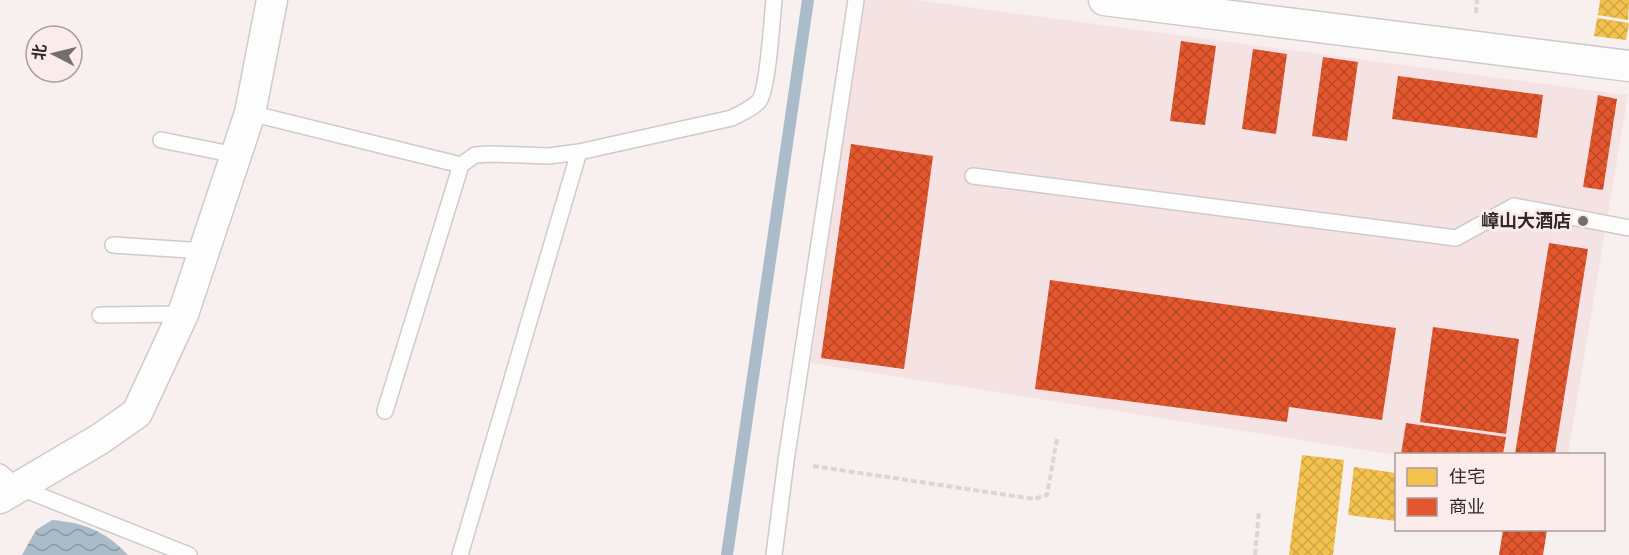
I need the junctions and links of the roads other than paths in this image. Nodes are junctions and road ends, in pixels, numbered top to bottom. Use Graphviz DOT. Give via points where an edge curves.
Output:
graph roads {
  1 [pos="272,0"];
  2 [pos="774,0"];
  3 [pos="856,0"];
  4 [pos="1104,0"];
  5 [pos="1629,66"];
  6 [pos="250,113"];
  7 [pos="161,140"];
  8 [pos="579,152"];
  9 [pos="236,155"];
  10 [pos="461,165"];
  11 [pos="973,176"];
  12 [pos="1629,228"];
  13 [pos="113,245"];
  14 [pos="204,251"];
  15 [pos="183,314"];
  16 [pos="100,315"];
  17 [pos="385,411"];
  18 [pos="6,486"];
  19 [pos="189,555"];
  20 [pos="460,555"];
  21 [pos="774,555"];
  1 -- 6 [label="street"];
  2 -- 8 [label="lane" via="765,84 761,99 749,109 732,118"];
  3 -- 21 [label="lane"];
  4 -- 5 [label="street"];
  6 -- 9 [label="street"];
  6 -- 10 [label="lane"];
  7 -- 9 [label="lane"];
  8 -- 10 [label="lane" via="549,156 475,155"];
  8 -- 20 [label="lane"];
  9 -- 14 [label="street"];
  10 -- 17 [label="lane"];
  11 -- 12 [label="lane" via="1456,238 1514,206"];
  13 -- 14 [label="lane"];
  14 -- 15 [label="street"];
  15 -- 16 [label="lane"];
  15 -- 18 [label="street" via="137,413 100,439"];
  18 -- 19 [label="lane"];
}
